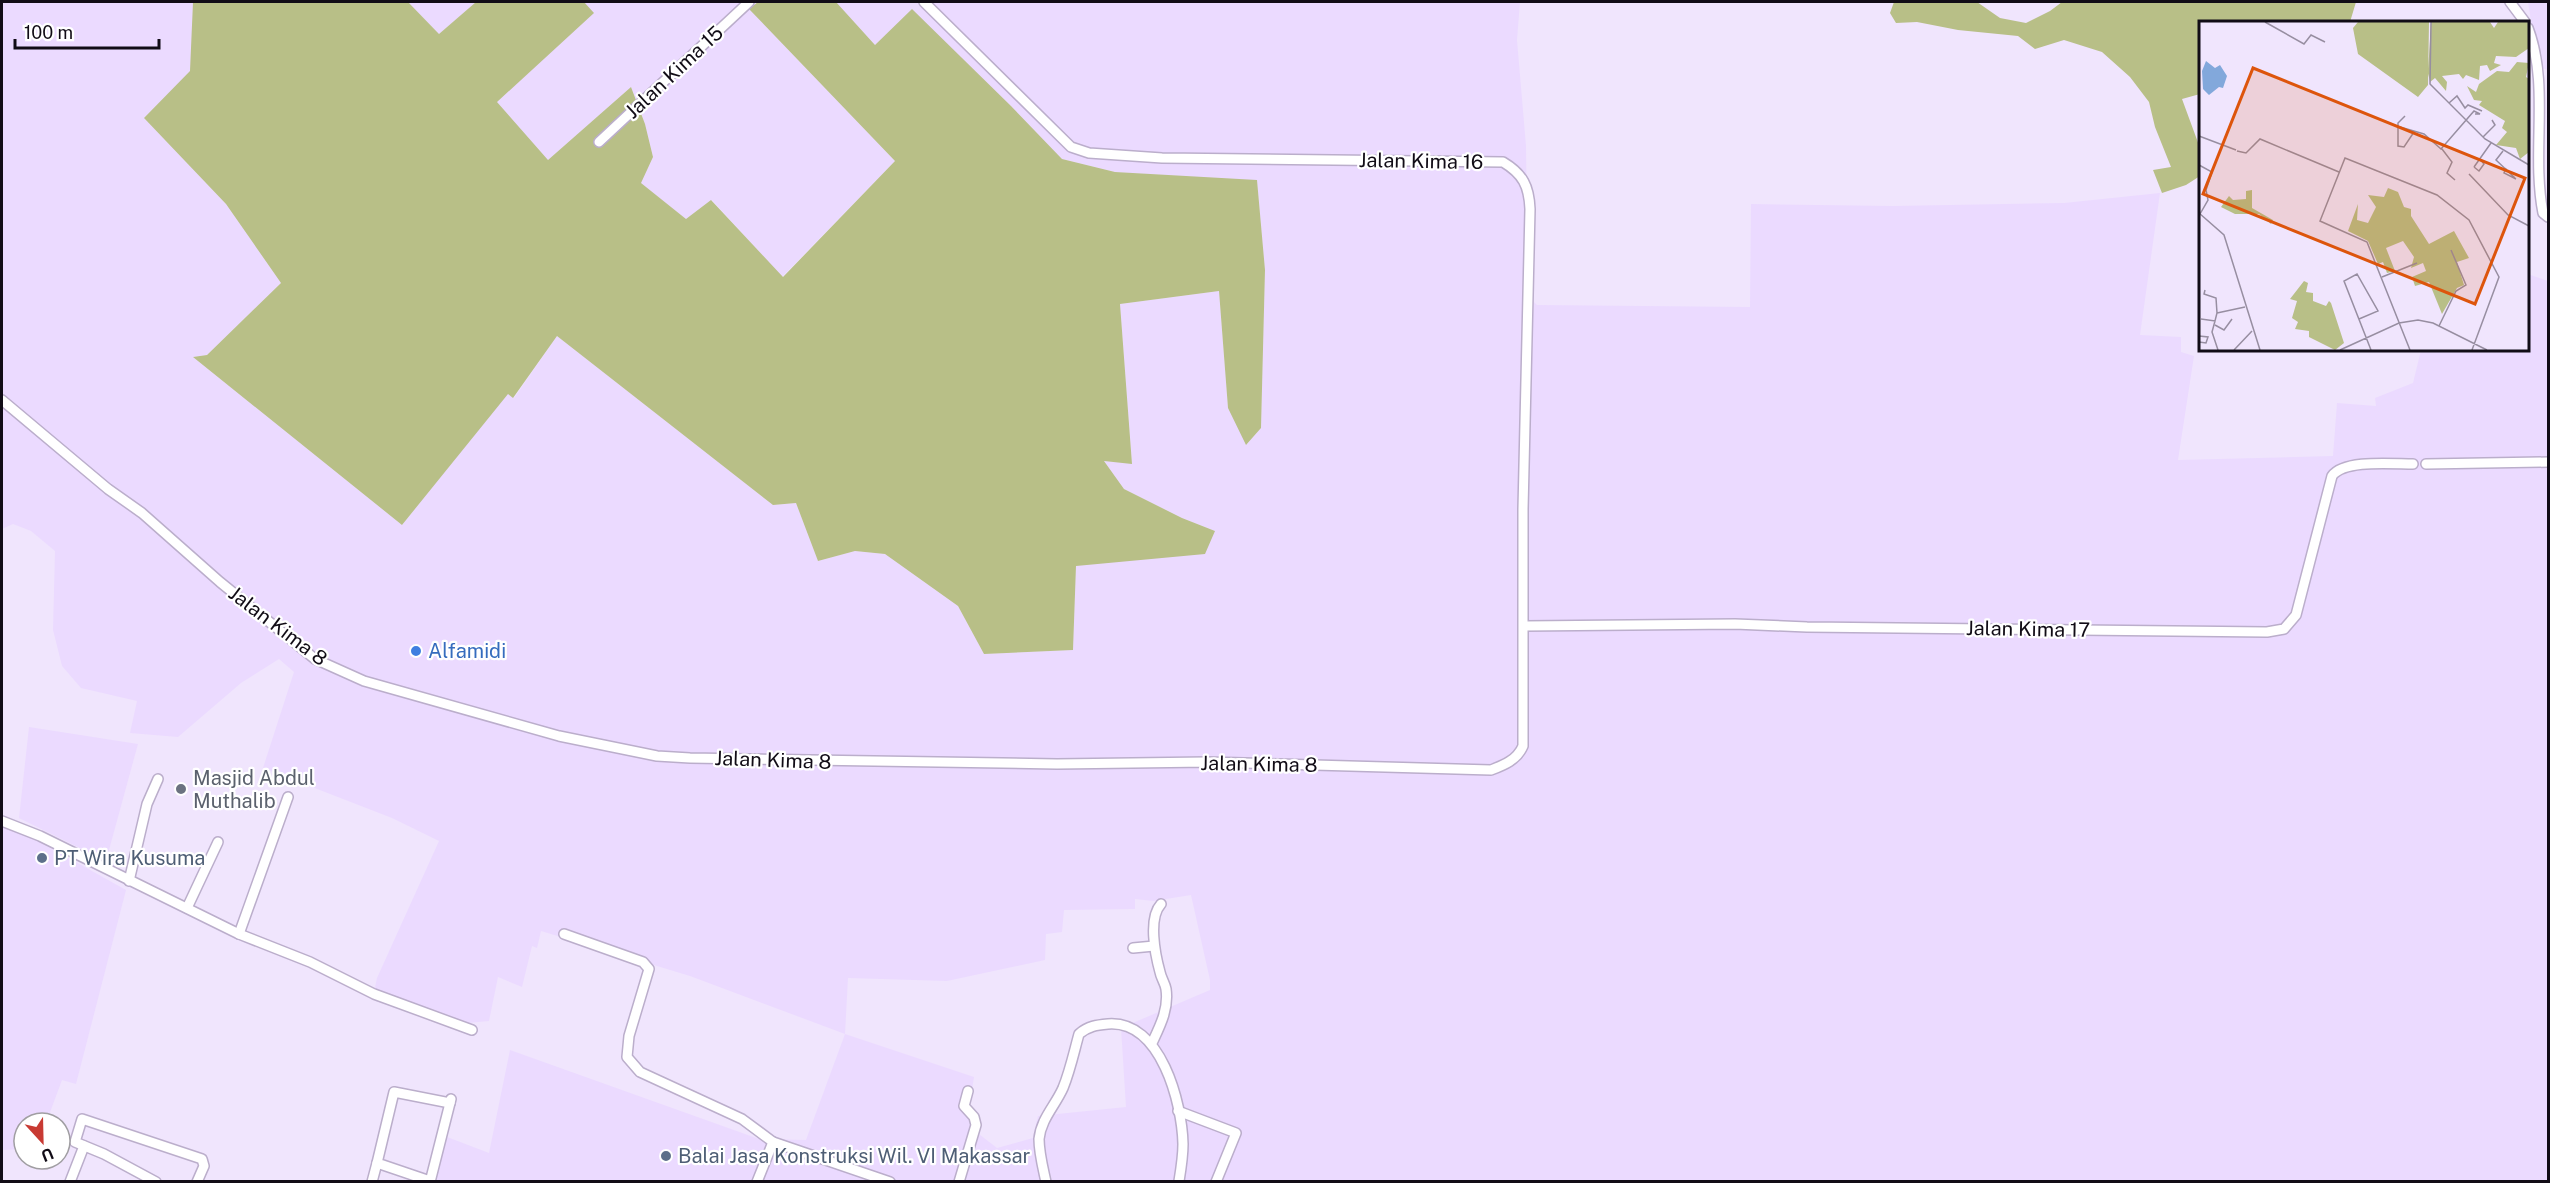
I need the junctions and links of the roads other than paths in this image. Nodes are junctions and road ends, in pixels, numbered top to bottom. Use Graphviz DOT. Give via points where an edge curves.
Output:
graph roads {
  1 [pos="749,2"];
  2 [pos="924,2"];
  3 [pos="2510,2"];
  4 [pos="2524,21"];
  5 [pos="2529,31"];
  6 [pos="599,142"];
  7 [pos="2548,217"];
  8 [pos="2,399"];
  9 [pos="2548,462"];
  10 [pos="2413,464"];
  11 [pos="2426,464"];
  12 [pos="1525,626"];
  13 [pos="158,779"];
  14 [pos="288,797"];
  15 [pos="2,821"];
  16 [pos="218,842"];
  17 [pos="129,881"];
  18 [pos="1161,904"];
  19 [pos="187,909"];
  20 [pos="239,934"];
  21 [pos="564,934"];
  22 [pos="1154,946"];
  23 [pos="1133,948"];
  24 [pos="472,1030"];
  25 [pos="1152,1043"];
  26 [pos="968,1091"];
  27 [pos="1178,1111"];
  28 [pos="773,1142"];
  29 [pos="83,1146"];
  30 [pos="376,1163"];
  31 [pos="430,1181"];
  32 [pos="1179,1181"];
  33 [pos="70,1182"];
  34 [pos="156,1182"];
  35 [pos="197,1182"];
  36 [pos="372,1182"];
  37 [pos="756,1182"];
  38 [pos="890,1182"];
  39 [pos="959,1182"];
  40 [pos="1046,1182"];
  41 [pos="1172,1182"];
  42 [pos="1216,1182"];
  1 -- 6 [label="street, Jalan Kima 15"];
  2 -- 12 [label="street, Jalan Kima 16" via="1071,147 1080,151 1162,158 1503,162 1517,170 1529,193 1530,209 1523,509"];
  3 -- 4 [label="street"];
  5 -- 7 [label="street" via="2538,55 2543,116 2540,193 2543,213"];
  8 -- 12 [label="street, Jalan Kima 8" via="229,590 323,663 364,681 489,717 657,756 881,763 1207,762 1491,770 1511,761 1523,746"];
  9 -- 11 [label="street"];
  10 -- 12 [label="street, Jalan Kima 17" via="2352,465 2335,472 2296,615 2284,629 2268,632 1735,624"];
  13 -- 17 [label="street" via="147,804"];
  14 -- 20 [label="street"];
  15 -- 17 [label="street"];
  16 -- 19 [label="street"];
  17 -- 19 [label="street"];
  18 -- 22 [label="street" via="1156,914"];
  19 -- 20 [label="street"];
  20 -- 24 [label="street" via="310,962 374,994"];
  21 -- 28 [label="street" via="643,962 649,969 629,1036 627,1057 640,1072 742,1119"];
  22 -- 23 [label="street"];
  22 -- 25 [label="street" via="1166,990 1164,1017"];
  25 -- 27 [label="street" via="1163,1062"];
  25 -- 40 [label="street" via="1128,1025 1089,1026 1078,1034 1069,1074 1041,1131"];
  26 -- 39 [label="street" via="964,1106 976,1125"];
  27 -- 32 [label="street" via="1183,1145"];
  27 -- 42 [label="street" via="1236,1133"];
  28 -- 37 [label="street"];
  28 -- 38 [label="street"];
  29 -- 33 [label="street"];
  29 -- 34 [label="street"];
  29 -- 35 [label="street" via="74,1140 83,1119 202,1159 204,1166"];
  30 -- 31 [label="street"];
  30 -- 31 [label="street" via="394,1092 450,1101"];
  30 -- 36 [label="street"];
  32 -- 41 [label="street"];
}
